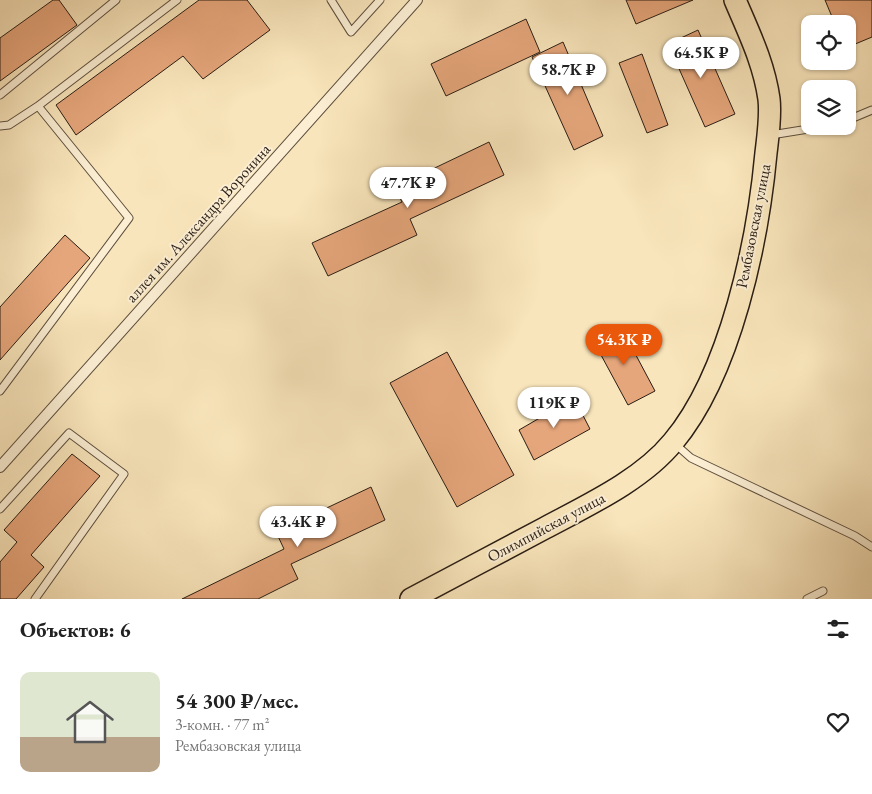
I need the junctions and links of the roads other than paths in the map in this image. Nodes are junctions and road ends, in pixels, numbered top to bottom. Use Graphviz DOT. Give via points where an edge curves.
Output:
graph roads {
  1 [pos="116,0"];
  2 [pos="177,0"];
  3 [pos="332,0"];
  4 [pos="380,0"];
  5 [pos="417,0"];
  6 [pos="735,0"];
  7 [pos="0,95"];
  8 [pos="38,106"];
  9 [pos="872,110"];
  10 [pos="856,117"];
  11 [pos="0,126"];
  12 [pos="801,130"];
  13 [pos="768,135"];
  14 [pos="0,390"];
  15 [pos="673,442"];
  16 [pos="0,467"];
  17 [pos="0,509"];
  18 [pos="872,547"];
  19 [pos="823,591"];
  20 [pos="36,599"];
  21 [pos="411,599"];
  22 [pos="807,599"];
  1 -- 7 [label="lane"];
  2 -- 8 [label="lane"];
  3 -- 4 [label="lane" via="351,32"];
  5 -- 16 [label="street, аллея им. Александра Воронина"];
  6 -- 13 [label="main road, Рембазовская улица" via="763,66 769,101"];
  8 -- 11 [label="lane" via="9,125"];
  8 -- 14 [label="lane" via="129,218"];
  9 -- 10 [label="lane"];
  12 -- 13 [label="lane"];
  13 -- 15 [label="main road, Рембазовская улица" via="758,211 738,299 713,373 698,404"];
  15 -- 18 [label="lane" via="691,458"];
  15 -- 21 [label="main road, Олимпийская улица" via="619,487"];
  17 -- 20 [label="lane" via="70,433 124,474"];
  19 -- 22 [label="lane"];
}
